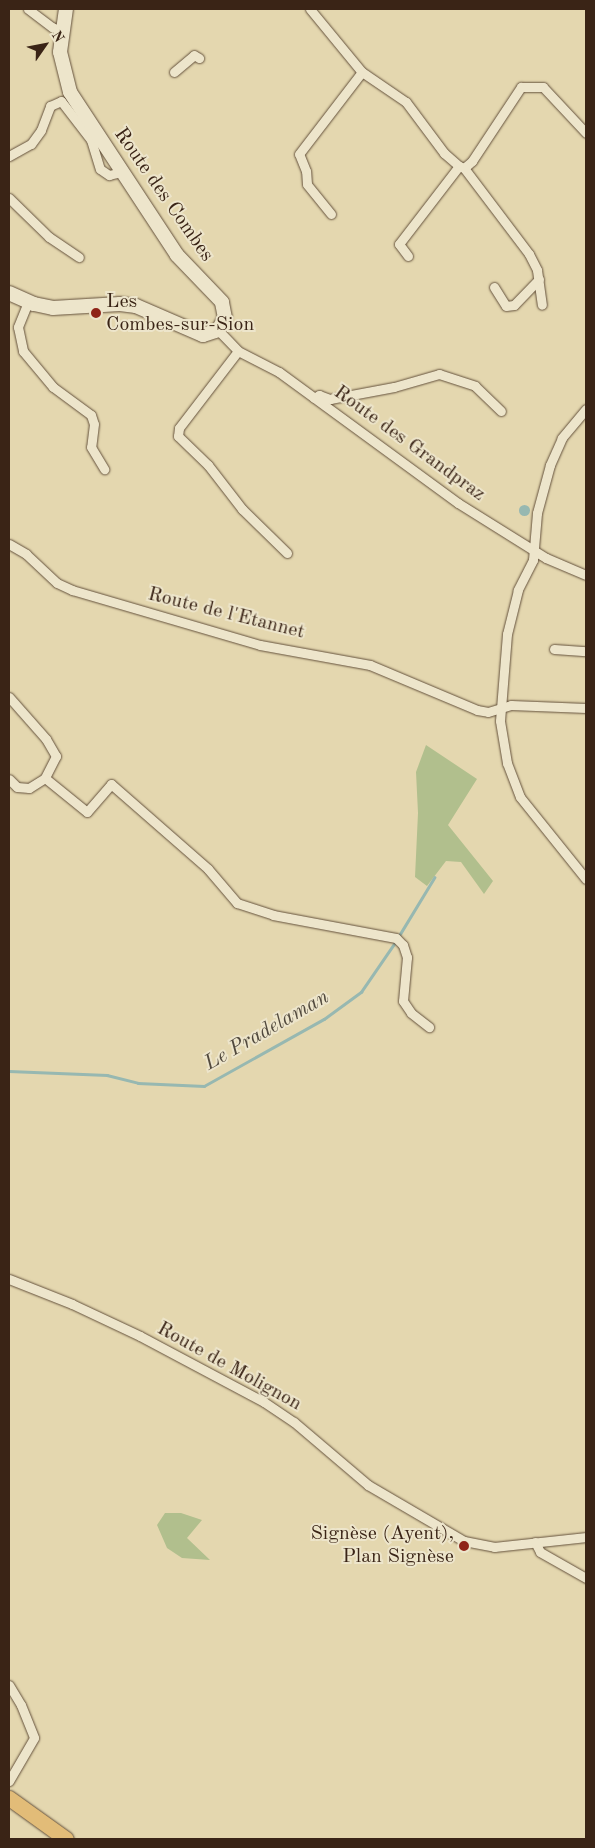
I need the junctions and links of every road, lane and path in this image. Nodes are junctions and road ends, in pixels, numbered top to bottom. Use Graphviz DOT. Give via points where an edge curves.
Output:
graph roads {
  1 [pos="28,9"];
  2 [pos="66,9"];
  3 [pos="310,9"];
  4 [pos="61,31"];
  5 [pos="199,58"];
  6 [pos="174,72"];
  7 [pos="362,72"];
  8 [pos="586,133"];
  9 [pos="9,156"];
  10 [pos="461,167"];
  11 [pos="121,172"];
  12 [pos="9,198"];
  13 [pos="331,214"];
  14 [pos="408,256"];
  15 [pos="79,258"];
  16 [pos="539,279"];
  17 [pos="494,287"];
  18 [pos="9,293"];
  19 [pos="28,302"];
  20 [pos="542,305"];
  21 [pos="218,330"];
  22 [pos="238,351"];
  23 [pos="314,398"];
  24 [pos="586,409"];
  25 [pos="501,411"];
  26 [pos="104,469"];
  27 [pos="9,544"];
  28 [pos="533,551"];
  29 [pos="287,553"];
  30 [pos="586,575"];
  31 [pos="554,649"];
  32 [pos="586,651"];
  33 [pos="9,697"];
  34 [pos="502,707"];
  35 [pos="586,708"];
  36 [pos="45,778"];
  37 [pos="9,779"];
  38 [pos="586,879"];
  39 [pos="429,1027"];
  40 [pos="9,1279"];
  41 [pos="586,1537"];
  42 [pos="536,1542"];
  43 [pos="586,1578"];
  44 [pos="9,1685"];
  45 [pos="9,1780"];
  46 [pos="9,1798"];
  47 [pos="66,1839"];
  1 -- 4 [label="street"];
  2 -- 4 [label="street, Route des Combes"];
  3 -- 7 [label="street"];
  4 -- 11 [label="street, Route des Combes" via="61,61 70,92"];
  5 -- 6 [label="street" via="194,55"];
  7 -- 10 [label="street" via="406,102 444,153"];
  7 -- 13 [label="street" via="299,154 306,171 306,184"];
  8 -- 10 [label="street" via="543,87 521,87 496,128"];
  9 -- 11 [label="street" via="31,144 41,130 50,106 61,101 91,140 100,169 109,175"];
  10 -- 14 [label="street" via="399,244"];
  10 -- 16 [label="street" via="521,240"];
  11 -- 21 [label="street, Route des Combes" via="184,264 222,302 225,318"];
  12 -- 15 [label="street" via="49,238"];
  16 -- 17 [label="street" via="514,305 506,306"];
  16 -- 20 [label="street"];
  18 -- 19 [label="street"];
  19 -- 21 [label="street" via="55,308 127,305 153,312 197,334"];
  19 -- 26 [label="street" via="18,327 23,350 53,387 91,415 94,424 91,447"];
  21 -- 22 [label="street, Route des Grandpraz"];
  22 -- 23 [label="street, Route des Grandpraz" via="279,372"];
  22 -- 29 [label="street" via="179,428 178,436 208,465 242,509"];
  23 -- 25 [label="street" via="319,395 330,399 394,388 439,374 475,386"];
  23 -- 28 [label="street, Route des Grandpraz" via="404,466"];
  24 -- 28 [label="street" via="562,438 550,465 537,513"];
  27 -- 34 [label="street, Route de l'Etannet" via="26,554 57,584 72,590 260,645 370,665 477,710 488,712"];
  28 -- 30 [label="street, Route des Grandpraz"];
  28 -- 34 [label="street" via="528,573 518,590 507,634"];
  31 -- 32 [label="street"];
  33 -- 36 [label="street" via="46,739 56,756"];
  34 -- 35 [label="street, Route de l'Etannet"];
  34 -- 38 [label="street" via="503,747 520,797"];
  36 -- 37 [label="street" via="29,788 17,786"];
  36 -- 39 [label="street" via="87,812 111,784 208,869 237,903 273,915 396,938 403,945 407,957 403,1001 411,1013"];
  40 -- 42 [label="street, Route de Molignon" via="140,1336 264,1402 294,1422 368,1485 456,1538 494,1547"];
  41 -- 42 [label="street, Route de Molignon"];
  42 -- 43 [label="street" via="540,1552"];
  44 -- 45 [label="street" via="34,1738"];
  46 -- 47 [label="main road"];
}
